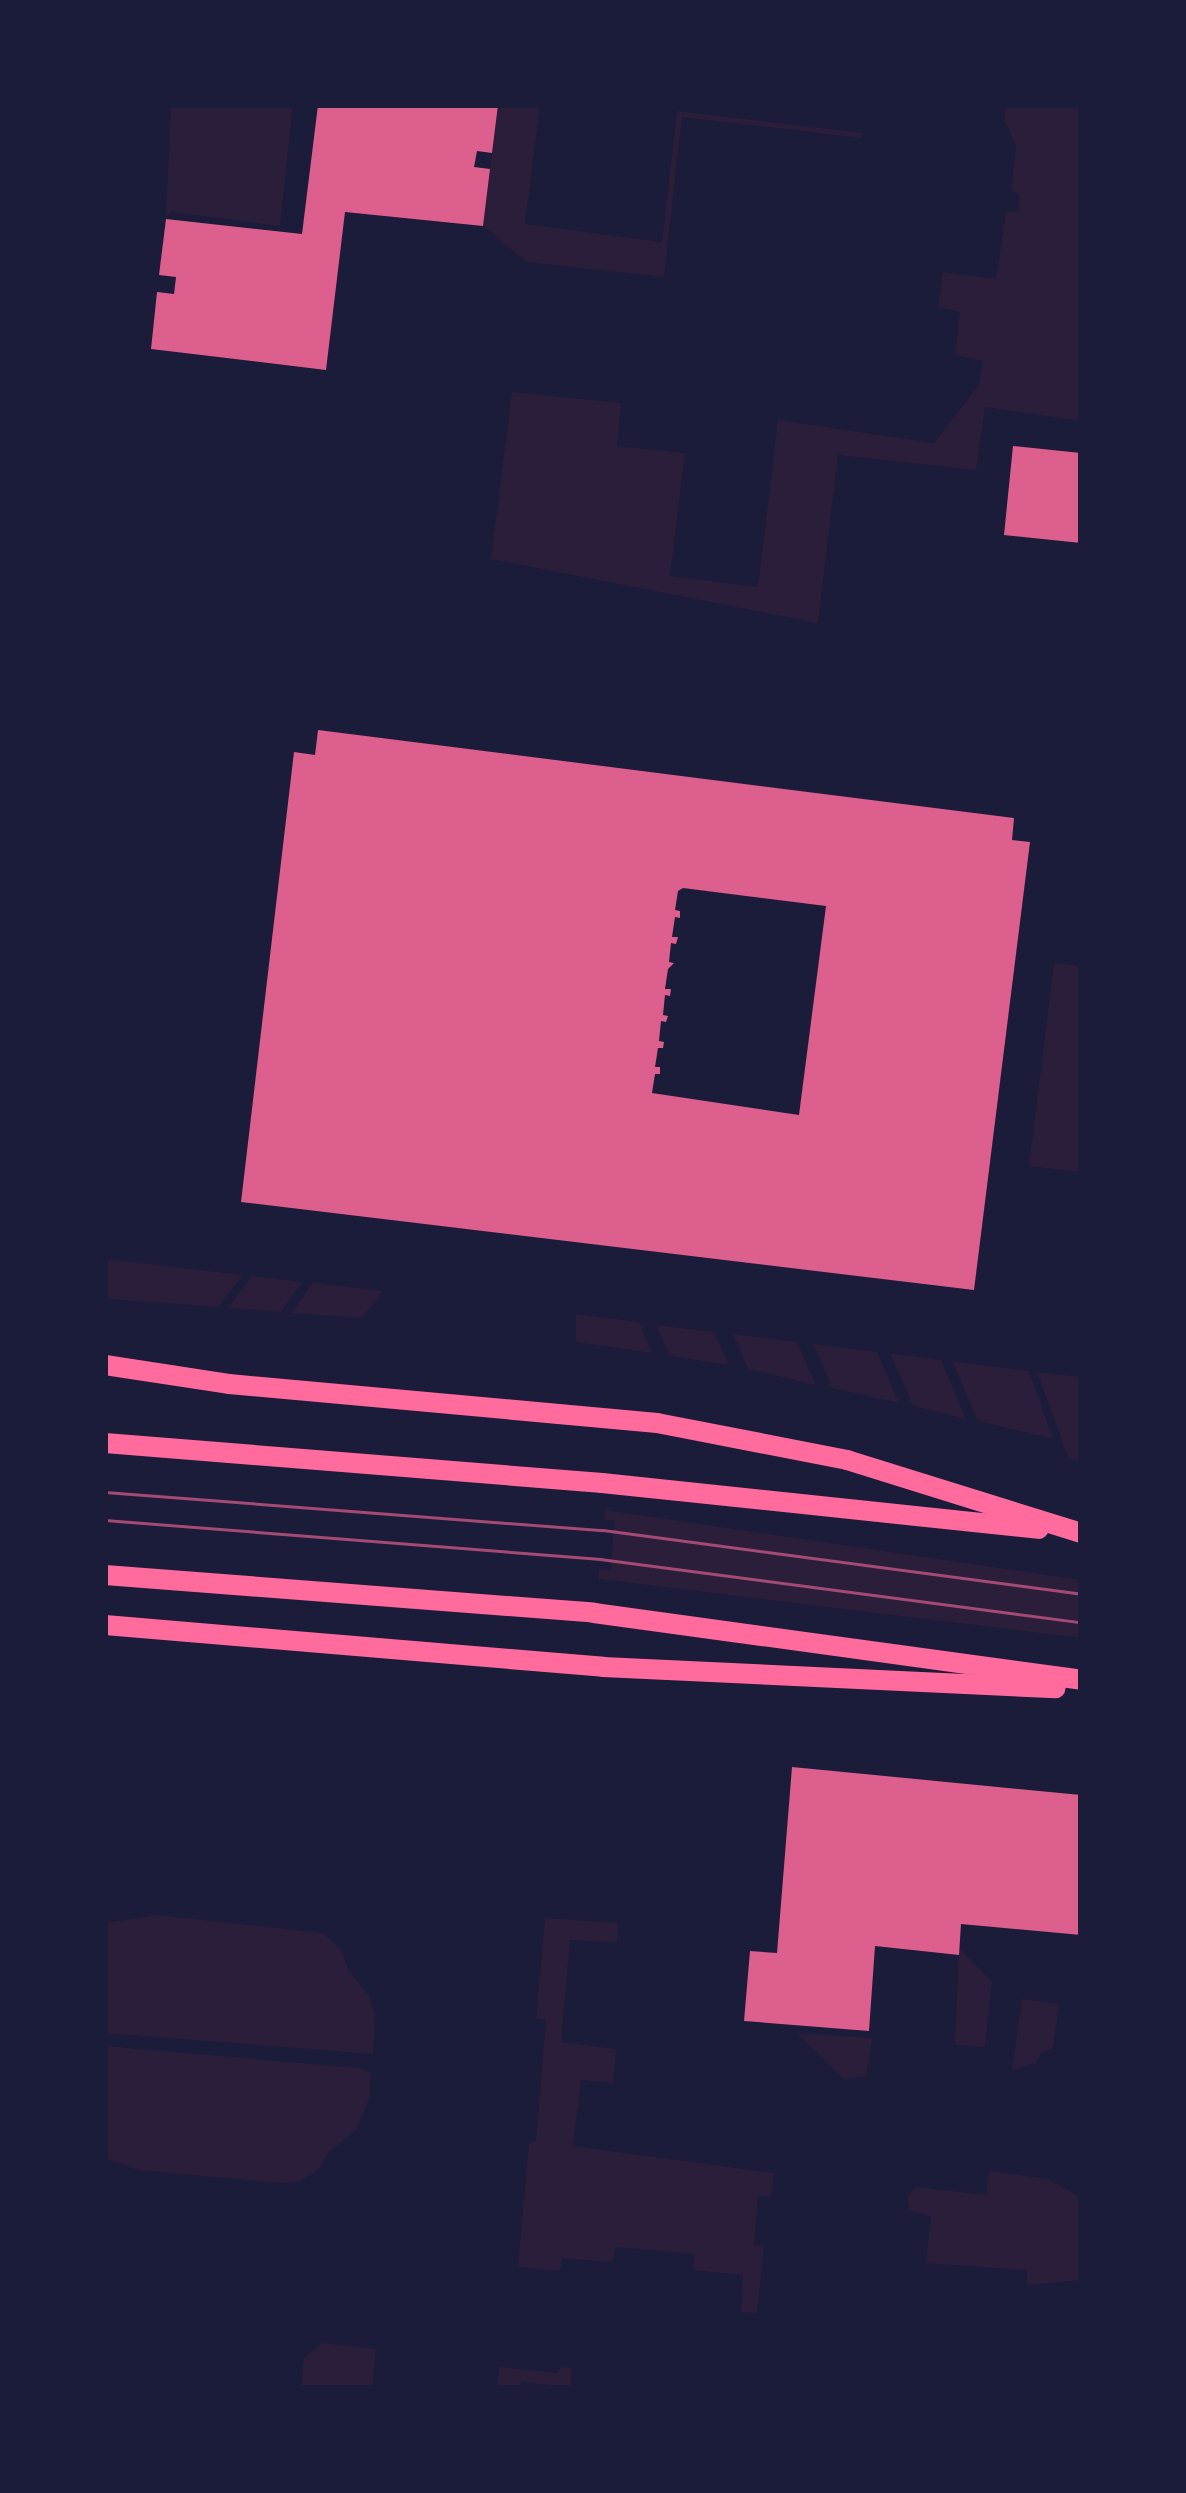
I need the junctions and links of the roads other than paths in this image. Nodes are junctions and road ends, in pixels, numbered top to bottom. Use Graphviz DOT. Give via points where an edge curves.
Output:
graph roads {
  1 [pos="105,1365"];
  2 [pos="105,1443"];
  3 [pos="1081,1533"];
  4 [pos="105,1574"];
  5 [pos="105,1625"];
  6 [pos="1081,1680"];
  7 [pos="1081,1689"];
  1 -- 3 [label="main road" via="229,1384 657,1424 847,1460"];
  2 -- 3 [label="main road" via="602,1483"];
  4 -- 6 [label="main road" via="594,1613"];
  5 -- 7 [label="main road" via="603,1667"];
}
